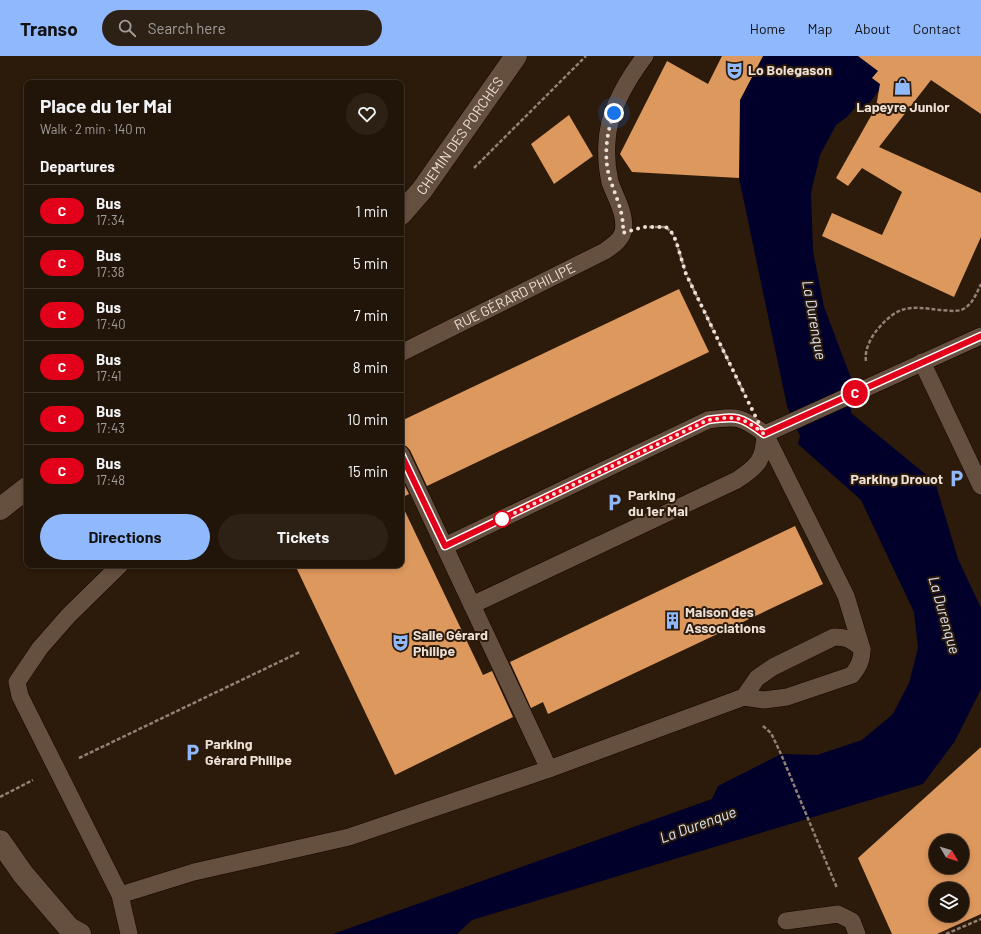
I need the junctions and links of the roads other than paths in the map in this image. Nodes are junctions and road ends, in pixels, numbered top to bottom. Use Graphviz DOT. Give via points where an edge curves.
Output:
graph roads {
  1 [pos="516,56"];
  2 [pos="644,56"];
  3 [pos="404,211"];
  4 [pos="981,336"];
  5 [pos="404,352"];
  6 [pos="922,362"];
  7 [pos="764,434"];
  8 [pos="404,460"];
  9 [pos="981,486"];
  10 [pos="24,490"];
  11 [pos="0,509"];
  12 [pos="445,546"];
  13 [pos="117,568"];
  14 [pos="472,605"];
  15 [pos="862,649"];
  16 [pos="744,697"];
  17 [pos="548,769"];
  18 [pos="0,841"];
  19 [pos="120,895"];
  20 [pos="786,922"];
  21 [pos="854,928"];
  22 [pos="80,934"];
  23 [pos="129,934"];
  1 -- 3 [label="street, CHEMIN DES PORCHES" via="422,190"];
  2 -- 5 [label="lane, RUE GÉRARD PHILIPE" via="618,101 607,141 610,181 624,218 623,233 617,242 605,251"];
  4 -- 6 [label="lane"];
  6 -- 7 [label="lane"];
  6 -- 9 [label="lane"];
  7 -- 12 [label="lane" via="746,420 728,417 708,420"];
  7 -- 14 [label="lane" via="764,451 754,469 736,480"];
  7 -- 15 [label="lane" via="846,596"];
  8 -- 12 [label="lane"];
  10 -- 11 [label="street"];
  12 -- 14 [label="lane"];
  13 -- 19 [label="lane" via="68,615 40,648 17,682 20,696"];
  14 -- 17 [label="lane"];
  15 -- 16 [label="lane" via="859,666 852,675 787,697 764,700"];
  15 -- 16 [label="lane" via="852,640 834,637 773,666 757,678"];
  16 -- 17 [label="lane"];
  17 -- 19 [label="lane" via="349,837 194,872"];
  18 -- 22 [label="street" via="23,874 69,928"];
  19 -- 23 [label="lane"];
  20 -- 21 [label="lane" via="838,914"];
}
